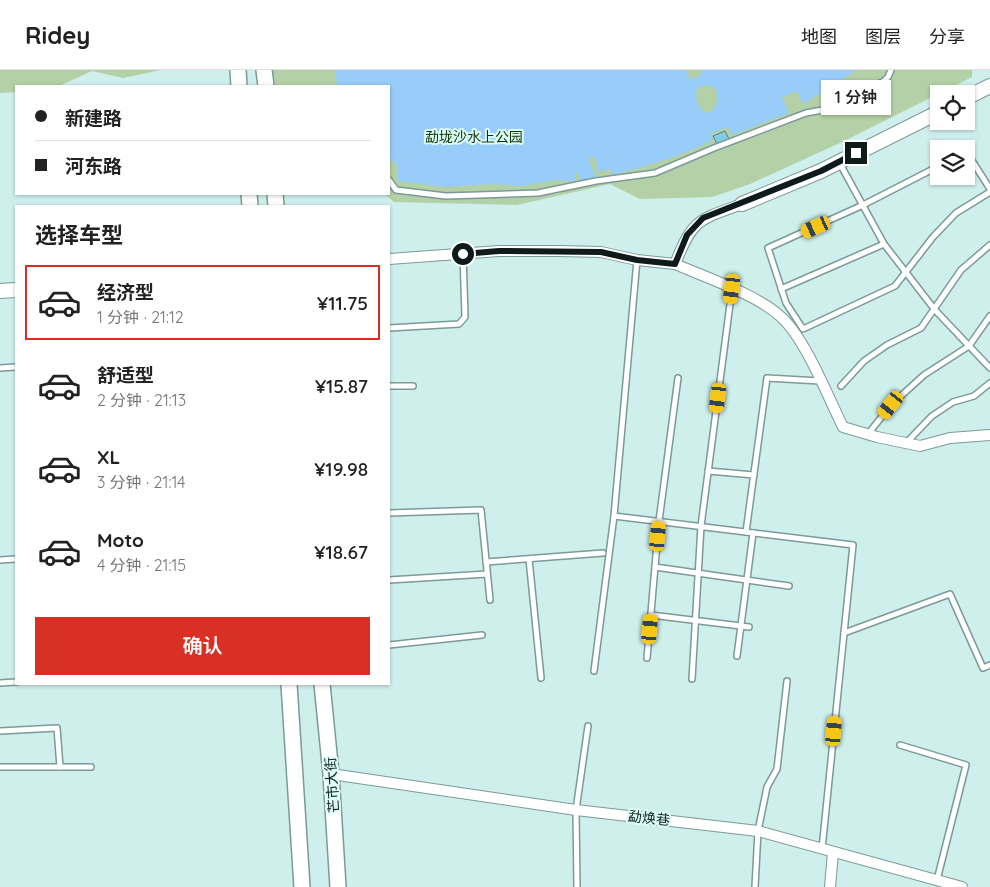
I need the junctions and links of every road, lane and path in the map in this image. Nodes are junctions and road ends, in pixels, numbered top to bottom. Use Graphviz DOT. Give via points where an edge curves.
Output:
graph roads {
  1 [pos="238,70"];
  2 [pos="264,70"];
  3 [pos="891,70"];
  4 [pos="239,85"];
  5 [pos="266,85"];
  6 [pos="990,86"];
  7 [pos="975,94"];
  8 [pos="930,116"];
  9 [pos="839,162"];
  10 [pos="975,166"];
  11 [pos="930,171"];
  12 [pos="390,181"];
  13 [pos="990,190"];
  14 [pos="742,204"];
  15 [pos="863,205"];
  16 [pos="884,244"];
  17 [pos="990,245"];
  18 [pos="463,254"];
  19 [pos="390,259"];
  20 [pos="637,260"];
  21 [pos="675,264"];
  22 [pos="906,273"];
  23 [pos="732,289"];
  24 [pos="781,289"];
  25 [pos="15,290"];
  26 [pos="0,291"];
  27 [pos="935,310"];
  28 [pos="990,316"];
  29 [pos="390,328"];
  30 [pos="969,346"];
  31 [pos="15,367"];
  32 [pos="0,368"];
  33 [pos="990,368"];
  34 [pos="678,378"];
  35 [pos="820,381"];
  36 [pos="990,383"];
  37 [pos="390,386"];
  38 [pos="413,386"];
  39 [pos="842,386"];
  40 [pos="868,435"];
  41 [pos="990,435"];
  42 [pos="906,444"];
  43 [pos="708,471"];
  44 [pos="754,475"];
  45 [pos="390,513"];
  46 [pos="614,516"];
  47 [pos="659,521"];
  48 [pos="701,526"];
  49 [pos="746,532"];
  50 [pos="753,533"];
  51 [pos="604,553"];
  52 [pos="529,558"];
  53 [pos="15,559"];
  54 [pos="0,560"];
  55 [pos="486,562"];
  56 [pos="655,567"];
  57 [pos="487,574"];
  58 [pos="698,574"];
  59 [pos="390,580"];
  60 [pos="746,580"];
  61 [pos="789,586"];
  62 [pos="490,600"];
  63 [pos="651,615"];
  64 [pos="696,622"];
  65 [pos="741,626"];
  66 [pos="749,627"];
  67 [pos="844,633"];
  68 [pos="482,635"];
  69 [pos="390,645"];
  70 [pos="737,656"];
  71 [pos="647,658"];
  72 [pos="990,665"];
  73 [pos="594,671"];
  74 [pos="541,678"];
  75 [pos="692,680"];
  76 [pos="787,681"];
  77 [pos="15,682"];
  78 [pos="0,683"];
  79 [pos="289,685"];
  80 [pos="322,685"];
  81 [pos="588,726"];
  82 [pos="0,731"];
  83 [pos="900,745"];
  84 [pos="0,767"];
  85 [pos="60,767"];
  86 [pos="91,767"];
  87 [pos="332,774"];
  88 [pos="576,810"];
  89 [pos="758,831"];
  90 [pos="822,849"];
  91 [pos="834,852"];
  92 [pos="937,880"];
  93 [pos="302,887"];
  94 [pos="338,887"];
  95 [pos="577,887"];
  96 [pos="755,887"];
  97 [pos="830,887"];
  98 [pos="962,887"];
  1 -- 4 [label="main road"];
  2 -- 5 [label="main road"];
  3 -- 12 [label="lane" via="884,81 828,108 654,173 538,193 446,196 396,190"];
  6 -- 7 [label="street"];
  8 -- 9 [label="street"];
  9 -- 14 [label="street"];
  9 -- 15 [label="lane"];
  10 -- 13 [label="lane"];
  11 -- 15 [label="lane"];
  13 -- 22 [label="lane" via="956,213"];
  14 -- 21 [label="street" via="703,218 687,235"];
  15 -- 16 [label="lane"];
  15 -- 24 [label="lane" via="768,248"];
  16 -- 22 [label="lane"];
  16 -- 24 [label="lane"];
  17 -- 27 [label="lane" via="961,270"];
  18 -- 19 [label="street"];
  18 -- 20 [label="street" via="601,252"];
  18 -- 29 [label="lane" via="463,321 459,324"];
  20 -- 21 [label="street"];
  20 -- 46 [label="lane"];
  21 -- 23 [label="street"];
  22 -- 24 [label="lane" via="896,286 804,329 786,303"];
  22 -- 27 [label="lane"];
  23 -- 35 [label="street" via="782,317 804,347"];
  23 -- 43 [label="lane"];
  25 -- 26 [label="street"];
  27 -- 30 [label="lane"];
  27 -- 39 [label="lane" via="921,328 864,361"];
  28 -- 30 [label="lane"];
  30 -- 33 [label="lane"];
  30 -- 40 [label="lane" via="924,375 891,405"];
  31 -- 32 [label="lane"];
  34 -- 47 [label="lane"];
  35 -- 40 [label="street" via="843,427"];
  35 -- 44 [label="lane" via="767,378"];
  36 -- 42 [label="lane" via="974,396 953,402 932,416"];
  37 -- 38 [label="lane"];
  40 -- 42 [label="street"];
  41 -- 42 [label="street" via="950,438 920,446"];
  43 -- 44 [label="lane"];
  43 -- 48 [label="lane"];
  44 -- 49 [label="lane"];
  45 -- 55 [label="lane" via="481,510"];
  46 -- 47 [label="lane"];
  46 -- 73 [label="lane"];
  47 -- 48 [label="lane"];
  47 -- 56 [label="lane"];
  48 -- 49 [label="lane"];
  48 -- 58 [label="lane"];
  49 -- 50 [label="lane"];
  50 -- 60 [label="lane"];
  50 -- 67 [label="lane" via="853,545"];
  51 -- 52 [label="lane"];
  52 -- 55 [label="lane"];
  52 -- 74 [label="lane"];
  53 -- 54 [label="lane"];
  55 -- 57 [label="lane"];
  56 -- 58 [label="lane"];
  56 -- 63 [label="lane"];
  57 -- 59 [label="lane"];
  57 -- 62 [label="lane"];
  58 -- 60 [label="lane"];
  58 -- 64 [label="lane"];
  60 -- 61 [label="lane"];
  60 -- 65 [label="lane"];
  63 -- 64 [label="lane"];
  63 -- 71 [label="lane"];
  64 -- 65 [label="lane"];
  64 -- 75 [label="lane"];
  65 -- 66 [label="lane"];
  65 -- 70 [label="lane"];
  67 -- 72 [label="lane" via="950,594 983,668"];
  67 -- 90 [label="lane"];
  68 -- 69 [label="lane"];
  76 -- 89 [label="lane" via="777,769 767,787"];
  77 -- 78 [label="lane"];
  79 -- 93 [label="main road"];
  80 -- 87 [label="main road, 芒市大街"];
  81 -- 88 [label="lane"];
  82 -- 85 [label="lane" via="57,728"];
  83 -- 92 [label="lane" via="966,764"];
  84 -- 85 [label="lane"];
  85 -- 86 [label="lane"];
  87 -- 88 [label="street, 勐焕巷"];
  87 -- 94 [label="main road, 芒市大街"];
  88 -- 89 [label="street, 勐焕巷"];
  88 -- 95 [label="lane"];
  89 -- 90 [label="street, 勐焕巷"];
  89 -- 96 [label="lane"];
  90 -- 91 [label="street, 勐焕巷"];
  91 -- 92 [label="street, 勐焕巷"];
  91 -- 97 [label="street"];
  92 -- 98 [label="street, 勐焕巷"];
}
